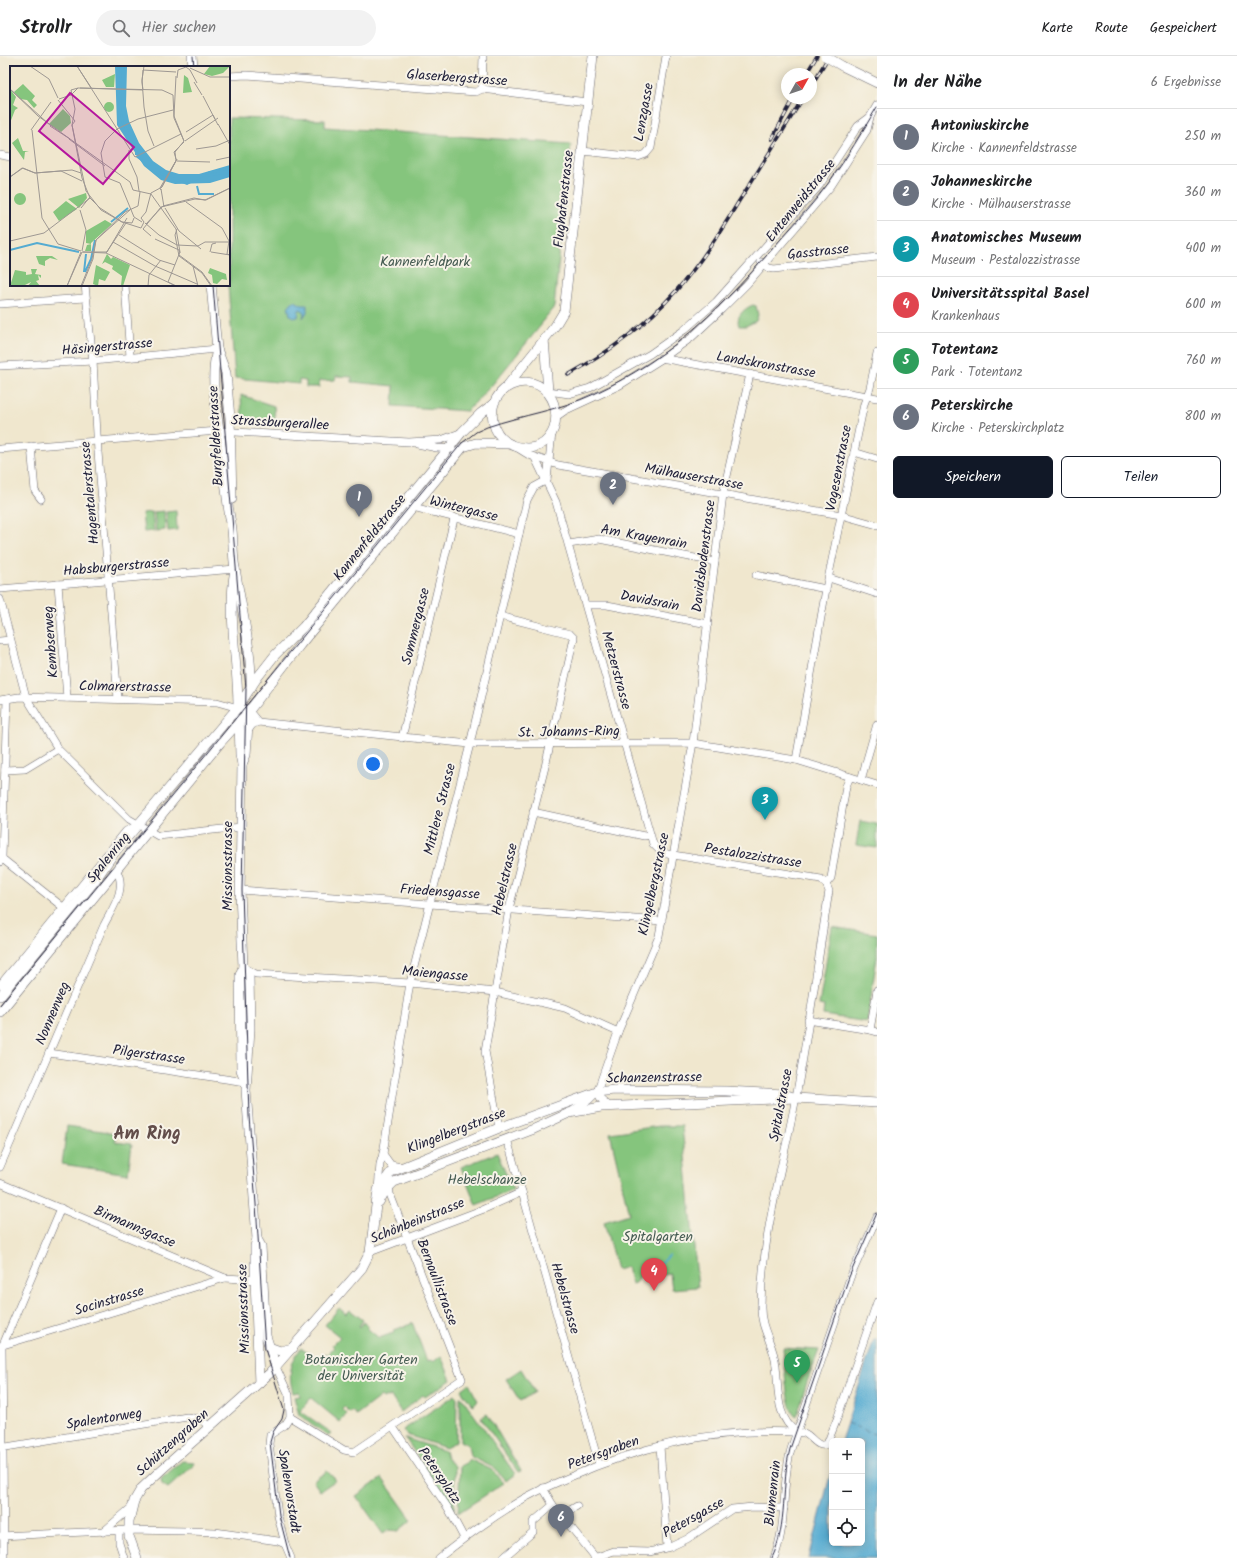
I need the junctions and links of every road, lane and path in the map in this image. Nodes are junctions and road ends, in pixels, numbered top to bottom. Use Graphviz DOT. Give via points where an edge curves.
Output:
graph roads {
  1 [pos="192,56"];
  2 [pos="483,56"];
  3 [pos="593,56"];
  4 [pos="666,56"];
  5 [pos="825,56"];
  6 [pos="193,66"];
  7 [pos="230,76"];
  8 [pos="877,82"];
  9 [pos="482,89"];
  10 [pos="587,102"];
  11 [pos="877,105"];
  12 [pos="870,117"];
  13 [pos="582,151"];
  14 [pos="0,155"];
  15 [pos="10,157"];
  16 [pos="877,257"];
  17 [pos="756,258"];
  18 [pos="764,265"];
  19 [pos="85,286"];
  20 [pos="125,286"];
  21 [pos="211,286"];
  22 [pos="85,298"];
  23 [pos="0,304"];
  24 [pos="544,339"];
  25 [pos="217,350"];
  26 [pos="877,353"];
  27 [pos="650,354"];
  28 [pos="130,357"];
  29 [pos="663,358"];
  30 [pos="93,361"];
  31 [pos="0,366"];
  32 [pos="750,374"];
  33 [pos="507,386"];
  34 [pos="548,391"];
  35 [pos="867,395"];
  36 [pos="877,398"];
  37 [pos="493,404"];
  38 [pos="556,417"];
  39 [pos="218,431"];
  40 [pos="462,432"];
  41 [pos="230,433"];
  42 [pos="552,433"];
  43 [pos="98,441"];
  44 [pos="409,442"];
  45 [pos="510,444"];
  46 [pos="31,446"];
  47 [pos="463,447"];
  48 [pos="0,449"];
  49 [pos="449,449"];
  50 [pos="854,452"];
  51 [pos="536,458"];
  52 [pos="877,459"];
  53 [pos="550,463"];
  54 [pos="546,480"];
  55 [pos="723,494"];
  56 [pos="41,499"];
  57 [pos="408,505"];
  58 [pos="841,515"];
  59 [pos="454,519"];
  60 [pos="231,522"];
  61 [pos="877,525"];
  62 [pos="519,534"];
  63 [pos="569,544"];
  64 [pos="715,562"];
  65 [pos="235,569"];
  66 [pos="756,576"];
  67 [pos="829,578"];
  68 [pos="109,579"];
  69 [pos="58,584"];
  70 [pos="0,588"];
  71 [pos="826,589"];
  72 [pos="877,594"];
  73 [pos="0,599"];
  74 [pos="586,605"];
  75 [pos="500,616"];
  76 [pos="708,624"];
  77 [pos="0,640"];
  78 [pos="10,640"];
  79 [pos="251,686"];
  80 [pos="26,697"];
  81 [pos="67,698"];
  82 [pos="4,699"];
  83 [pos="118,699"];
  84 [pos="238,707"];
  85 [pos="249,711"];
  86 [pos="239,722"];
  87 [pos="258,722"];
  88 [pos="877,724"];
  89 [pos="248,731"];
  90 [pos="226,737"];
  91 [pos="402,738"];
  92 [pos="240,741"];
  93 [pos="624,743"];
  94 [pos="693,743"];
  95 [pos="470,744"];
  96 [pos="550,744"];
  97 [pos="58,749"];
  98 [pos="3,753"];
  99 [pos="796,760"];
  100 [pos="242,764"];
  101 [pos="5,770"];
  102 [pos="850,777"];
  103 [pos="861,780"];
  104 [pos="877,785"];
  105 [pos="1,804"];
  106 [pos="533,812"];
  107 [pos="138,825"];
  108 [pos="241,827"];
  109 [pos="148,831"];
  110 [pos="650,835"];
  111 [pos="674,855"];
  112 [pos="1,859"];
  113 [pos="116,870"];
  114 [pos="826,884"];
  115 [pos="240,890"];
  116 [pos="431,903"];
  117 [pos="64,908"];
  118 [pos="509,909"];
  119 [pos="662,921"];
  120 [pos="243,967"];
  121 [pos="410,983"];
  122 [pos="0,985"];
  123 [pos="877,990"];
  124 [pos="495,992"];
  125 [pos="0,996"];
  126 [pos="0,1012"];
  127 [pos="808,1020"];
  128 [pos="874,1031"];
  129 [pos="618,1032"];
  130 [pos="49,1053"];
  131 [pos="246,1082"];
  132 [pos="597,1092"];
  133 [pos="796,1098"];
  134 [pos="877,1102"];
  135 [pos="609,1106"];
  136 [pos="569,1113"];
  137 [pos="499,1128"];
  138 [pos="507,1139"];
  139 [pos="383,1154"];
  140 [pos="0,1167"];
  141 [pos="401,1167"];
  142 [pos="391,1172"];
  143 [pos="0,1183"];
  144 [pos="388,1187"];
  145 [pos="378,1190"];
  146 [pos="522,1192"];
  147 [pos="377,1205"];
  148 [pos="61,1208"];
  149 [pos="877,1217"];
  150 [pos="407,1239"];
  151 [pos="370,1252"];
  152 [pos="225,1278"];
  153 [pos="259,1279"];
  154 [pos="877,1302"];
  155 [pos="1,1346"];
  156 [pos="269,1347"];
  157 [pos="293,1348"];
  158 [pos="257,1358"];
  159 [pos="273,1370"];
  160 [pos="259,1383"];
  161 [pos="290,1417"];
  162 [pos="210,1427"];
  163 [pos="393,1427"];
  164 [pos="797,1432"];
  165 [pos="660,1446"];
  166 [pos="2,1448"];
  167 [pos="600,1464"];
  168 [pos="543,1488"];
  169 [pos="553,1505"];
  170 [pos="577,1506"];
  171 [pos="132,1507"];
  172 [pos="784,1508"];
  173 [pos="562,1515"];
  174 [pos="124,1531"];
  175 [pos="103,1532"];
  176 [pos="2,1536"];
  177 [pos="464,1538"];
  178 [pos="285,1544"];
  179 [pos="667,1547"];
  180 [pos="595,1557"];
  181 [pos="4,1558"];
  182 [pos="124,1558"];
  183 [pos="137,1558"];
  184 [pos="291,1558"];
  185 [pos="438,1558"];
  186 [pos="503,1558"];
  187 [pos="774,1558"];
  1 -- 6 [label="main road"];
  2 -- 9 [label="street"];
  3 -- 10 [label="main road, Flughafenstrasse"];
  4 -- 13 [label="street, Lenzgasse" via="651,148 646,154 638,157"];
  5 -- 8 [label="main road, bridge" via="858,75"];
  7 -- 9 [label="street, Glaserbergstrasse" via="476,92"];
  9 -- 10 [label="street, Glaserbergstrasse"];
  10 -- 13 [label="main road, Flughafenstrasse"];
  11 -- 12 [label="street"];
  12 -- 17 [label="street, Entenweidstrasse" via="858,126 819,186"];
  12 -- 18 [label="street, Entenweidstrasse" via="867,130 831,186"];
  13 -- 24 [label="main road, Flughafenstrasse" via="564,311"];
  14 -- 15 [label="street"];
  16 -- 18 [label="street, Gasstrasse" via="774,269"];
  17 -- 18 [label="street"];
  17 -- 27 [label="street, Entenweidstrasse" via="716,302 684,330"];
  18 -- 29 [label="street, Entenweidstrasse" via="722,309"];
  19 -- 22 [label="street, Hagentalerstrasse"];
  20 -- 28 [label="street"];
  21 -- 25 [label="main road, Burgfelderstrasse"];
  22 -- 23 [label="street"];
  22 -- 30 [label="street, Hagentalerstrasse"];
  24 -- 33 [label="main road, Flughafenstrasse"];
  24 -- 34 [label="main road"];
  25 -- 28 [label="street, Häsingerstrasse"];
  25 -- 39 [label="main road, Burgfelderstrasse" via="213,366"];
  25 -- 41 [label="main road, Burgfelderstrasse" via="226,373"];
  26 -- 35 [label="street, Vogesenstrasse"];
  27 -- 29 [label="street, Landskronstrasse"];
  27 -- 34 [label="street, Entenweidstrasse" via="580,392 569,394"];
  28 -- 30 [label="street, Häsingerstrasse"];
  29 -- 32 [label="street, Landskronstrasse"];
  29 -- 38 [label="street, Entenweidstrasse" via="620,385"];
  30 -- 31 [label="street, Häsingerstrasse"];
  30 -- 43 [label="street, Hagentalerstrasse"];
  32 -- 35 [label="street, Landskronstrasse"];
  32 -- 55 [label="street, Davidsbodenstrasse"];
  33 -- 34 [label="main road" via="531,382"];
  33 -- 37 [label="main road"];
  34 -- 38 [label="main road"];
  35 -- 36 [label="street, Landskronstrasse"];
  35 -- 50 [label="street, Vogesenstrasse"];
  37 -- 40 [label="main road, Kannenfeldstrasse"];
  37 -- 45 [label="main road" via="495,428 501,438"];
  38 -- 42 [label="main road"];
  39 -- 41 [label="street, Strassburgerallee"];
  39 -- 43 [label="street, Strassburgerallee"];
  39 -- 60 [label="main road, Burgfelderstrasse"];
  40 -- 44 [label="street, Strassburgerallee" via="441,440"];
  40 -- 49 [label="main road, Kannenfeldstrasse"];
  41 -- 44 [label="street, Strassburgerallee"];
  41 -- 60 [label="main road, Burgfelderstrasse" via="233,511"];
  42 -- 45 [label="main road" via="534,448"];
  42 -- 53 [label="street"];
  43 -- 46 [label="street, Strassburgerallee"];
  43 -- 68 [label="street, Hagentalerstrasse"];
  44 -- 49 [label="street, Strassburgerallee"];
  45 -- 47 [label="main road" via="476,443"];
  45 -- 51 [label="street, Mülhauserstrasse"];
  46 -- 48 [label="street, Strassburgerallee"];
  46 -- 56 [label="street" via="36,491"];
  47 -- 49 [label="street, Strassburgerallee"];
  47 -- 57 [label="main road, Kannenfeldstrasse"];
  49 -- 57 [label="main road, Kannenfeldstrasse"];
  50 -- 52 [label="street"];
  50 -- 58 [label="street, Vogesenstrasse"];
  51 -- 53 [label="street, Mülhauserstrasse"];
  51 -- 54 [label="street, Metzerstrasse"];
  53 -- 54 [label="street"];
  53 -- 55 [label="street, Mülhauserstrasse"];
  54 -- 62 [label="street, Mittlere Strasse" via="530,493"];
  54 -- 63 [label="street, Metzerstrasse"];
  55 -- 58 [label="street, Mülhauserstrasse"];
  55 -- 64 [label="street, Davidsbodenstrasse"];
  57 -- 59 [label="street, Wintergasse"];
  57 -- 79 [label="main road, Kannenfeldstrasse" via="275,655"];
  57 -- 85 [label="main road, Kannenfeldstrasse"];
  58 -- 61 [label="street, Mülhauserstrasse"];
  58 -- 67 [label="street, Vogesenstrasse"];
  59 -- 62 [label="street, Wintergasse"];
  59 -- 91 [label="street, Sommergasse"];
  60 -- 65 [label="main road, Burgfelderstrasse"];
  62 -- 75 [label="street, Mittlere Strasse"];
  63 -- 64 [label="street, Am Krayenrain" via="599,539"];
  63 -- 74 [label="street, Metzerstrasse"];
  64 -- 76 [label="street, Davidsbodenstrasse"];
  65 -- 68 [label="street, Habsburgerstrasse"];
  65 -- 79 [label="main road, Burgfelderstrasse" via="241,612 247,633"];
  65 -- 84 [label="main road, Burgfelderstrasse" via="232,587"];
  66 -- 71 [label="street"];
  67 -- 71 [label="street, Vogesenstrasse"];
  67 -- 72 [label="street"];
  68 -- 69 [label="street, Habsburgerstrasse"];
  68 -- 83 [label="street, Hagentalerstrasse"];
  69 -- 70 [label="street, Habsburgerstrasse"];
  69 -- 81 [label="street, Kembserweg"];
  71 -- 99 [label="street, Vogesenstrasse"];
  73 -- 78 [label="street"];
  74 -- 76 [label="street, Davidsrain" via="607,605"];
  74 -- 93 [label="street, Metzerstrasse"];
  75 -- 95 [label="street, Mittlere Strasse"];
  75 -- 96 [label="street, Hebelstrasse" via="570,634 574,638"];
  76 -- 94 [label="street, Davidsbodenstrasse"];
  77 -- 78 [label="street"];
  78 -- 80 [label="street"];
  79 -- 84 [label="main road, Kannenfeldstrasse"];
  79 -- 85 [label="main road, Burgfelderstrasse"];
  80 -- 81 [label="street, Colmarerstrasse"];
  80 -- 82 [label="street, Colmarerstrasse"];
  80 -- 97 [label="street"];
  81 -- 83 [label="street, Colmarerstrasse"];
  82 -- 98 [label="street"];
  83 -- 84 [label="street, Colmarerstrasse" via="209,701"];
  84 -- 85 [label="street, Colmarerstrasse"];
  84 -- 86 [label="main road, Missionsstrasse"];
  84 -- 107 [label="main road, Spalenring"];
  85 -- 86 [label="main road, Kannenfeldstrasse"];
  85 -- 87 [label="street"];
  85 -- 89 [label="main road, Missionsstrasse"];
  86 -- 90 [label="main road, Spalenring"];
  86 -- 92 [label="main road, Missionsstrasse"];
  87 -- 89 [label="street"];
  87 -- 91 [label="street, St. Johanns-Ring"];
  88 -- 103 [label="street"];
  89 -- 100 [label="main road, Missionsstrasse" via="246,755"];
  90 -- 92 [label="main road" via="234,736"];
  90 -- 109 [label="main road, Spalenring"];
  91 -- 95 [label="street, St. Johanns-Ring"];
  92 -- 100 [label="main road, Missionsstrasse"];
  93 -- 94 [label="street, St. Johanns-Ring"];
  93 -- 96 [label="street, St. Johanns-Ring"];
  93 -- 110 [label="street, Metzerstrasse"];
  94 -- 99 [label="street, St. Johanns-Ring"];
  94 -- 111 [label="street, Klingelbergstrasse"];
  95 -- 96 [label="street, St. Johanns-Ring"];
  95 -- 116 [label="street, Mittlere Strasse"];
  96 -- 106 [label="street, Hebelstrasse"];
  97 -- 101 [label="street" via="25,769"];
  97 -- 107 [label="street"];
  98 -- 101 [label="street"];
  99 -- 102 [label="street, St. Johanns-Ring"];
  100 -- 108 [label="main road, Missionsstrasse"];
  101 -- 105 [label="street"];
  102 -- 103 [label="street, St. Johanns-Ring"];
  102 -- 114 [label="street, Spitalstrasse" via="846,786 831,878"];
  103 -- 104 [label="street, St. Johanns-Ring"];
  105 -- 112 [label="street"];
  106 -- 110 [label="street" via="644,836"];
  106 -- 118 [label="street, Hebelstrasse"];
  107 -- 109 [label="street"];
  107 -- 117 [label="street, Spalenring" via="126,831"];
  107 -- 125 [label="main road, Spalenring"];
  108 -- 109 [label="street" via="158,836"];
  108 -- 115 [label="main road, Missionsstrasse"];
  109 -- 113 [label="main road, Spalenring"];
  110 -- 111 [label="street, Metzerstrasse" via="653,844 659,850"];
  111 -- 114 [label="street, Pestalozzistrasse" via="814,877"];
  111 -- 119 [label="street, Klingelbergstrasse"];
  112 -- 117 [label="street"];
  113 -- 126 [label="main road, Spalenring"];
  113 -- 130 [label="street, Nonnenweg" via="121,885 117,898"];
  114 -- 127 [label="street, Spitalstrasse" via="828,891"];
  115 -- 116 [label="street, Friedensgasse"];
  115 -- 120 [label="main road, Missionsstrasse"];
  116 -- 118 [label="street, Friedensgasse"];
  116 -- 121 [label="street, Mittlere Strasse"];
  117 -- 122 [label="street, Spalenring"];
  118 -- 119 [label="street, Friedensgasse"];
  118 -- 124 [label="street, Hebelstrasse"];
  119 -- 129 [label="street, Klingelbergstrasse" via="659,936"];
  120 -- 121 [label="street, Maiengasse" via="256,974"];
  120 -- 131 [label="main road, Missionsstrasse" via="249,976 250,1029"];
  121 -- 124 [label="street, Maiengasse"];
  121 -- 139 [label="street, Mittlere Strasse"];
  123 -- 128 [label="street"];
  124 -- 129 [label="street, Maiengasse" via="565,1008"];
  124 -- 137 [label="street, Hebelstrasse" via="485,1051"];
  127 -- 128 [label="street"];
  127 -- 133 [label="street, Spitalstrasse"];
  129 -- 132 [label="street, Klingelbergstrasse"];
  130 -- 131 [label="street, Pilgerstrasse"];
  130 -- 140 [label="street, Nonnenweg"];
  131 -- 153 [label="main road, Missionsstrasse"];
  132 -- 133 [label="main road, Schanzenstrasse" via="726,1091 784,1094"];
  132 -- 135 [label="street, Schanzenstrasse"];
  132 -- 136 [label="street, Klingelbergstrasse"];
  132 -- 137 [label="main road, Klingelbergstrasse"];
  133 -- 134 [label="main road, Schanzenstrasse"];
  133 -- 135 [label="main road, Schanzenstrasse"];
  133 -- 164 [label="street, Spitalstrasse" via="769,1219 761,1305 762,1323 775,1355 782,1412 787,1424"];
  135 -- 136 [label="main road, Klingelbergstrasse"];
  136 -- 138 [label="main road, Klingelbergstrasse"];
  137 -- 141 [label="main road, Klingelbergstrasse"];
  138 -- 144 [label="main road, Klingelbergstrasse" via="409,1175"];
  138 -- 146 [label="street, Hebelstrasse"];
  139 -- 141 [label="street" via="391,1165"];
  139 -- 145 [label="street, Mittlere Strasse"];
  141 -- 142 [label="main road, Klingelbergstrasse"];
  142 -- 144 [label="street"];
  142 -- 145 [label="main road, Klingelbergstrasse"];
  143 -- 148 [label="street, Birmannsgasse"];
  144 -- 147 [label="main road, Mittlere Strasse"];
  144 -- 150 [label="street, Bernoullistrasse"];
  145 -- 147 [label="main road, Mittlere Strasse"];
  146 -- 150 [label="street, Schönbeinstrasse"];
  146 -- 167 [label="street, Hebelstrasse"];
  147 -- 151 [label="main road, Mittlere Strasse"];
  148 -- 152 [label="street, Birmannsgasse"];
  148 -- 155 [label="street"];
  149 -- 164 [label="street, Blumenrain" via="850,1278"];
  150 -- 151 [label="street, Schönbeinstrasse"];
  150 -- 163 [label="street, Bernoullistrasse" via="462,1379"];
  151 -- 157 [label="main road, Schönbeinstrasse" via="362,1268"];
  152 -- 153 [label="street, Birmannsgasse"];
  152 -- 155 [label="street, Socinstrasse"];
  153 -- 156 [label="main road, Missionsstrasse"];
  153 -- 158 [label="main road, Missionsstrasse"];
  154 -- 164 [label="street" via="828,1442 821,1446 809,1435"];
  155 -- 166 [label="street"];
  156 -- 157 [label="main road" via="280,1351"];
  156 -- 159 [label="main road, Missionsstrasse"];
  157 -- 159 [label="main road, Schönbeinstrasse"];
  158 -- 159 [label="main road, Missionsstrasse"];
  158 -- 160 [label="main road"];
  159 -- 160 [label="main road, Schützengraben"];
  159 -- 161 [label="street" via="289,1395"];
  160 -- 162 [label="main road, Schützengraben"];
  161 -- 163 [label="street" via="348,1452 356,1451"];
  161 -- 178 [label="street, Spalenvorstadt" via="285,1425 270,1435 269,1439 278,1516"];
  162 -- 166 [label="street, Spalentorweg" via="200,1419 192,1417"];
  162 -- 171 [label="main road, Schützengraben" via="146,1483"];
  163 -- 177 [label="street, Petersplatz" via="448,1508"];
  164 -- 165 [label="street, Petersgraben" via="772,1433 748,1430"];
  164 -- 172 [label="street, Blumenrain" via="787,1465"];
  165 -- 167 [label="street, Petersgraben"];
  165 -- 179 [label="street"];
  166 -- 176 [label="street"];
  167 -- 168 [label="street, Petersgraben"];
  168 -- 169 [label="street"];
  168 -- 177 [label="street, Petersgraben" via="518,1501"];
  169 -- 173 [label="street"];
  169 -- 186 [label="street" via="533,1522 533,1532"];
  170 -- 173 [label="street"];
  171 -- 174 [label="main road, Schützengraben"];
  171 -- 175 [label="street"];
  172 -- 179 [label="street, Petersgasse" via="732,1509 687,1539"];
  172 -- 187 [label="street, Blumenrain"];
  173 -- 180 [label="street"];
  174 -- 175 [label="street"];
  174 -- 178 [label="street" via="215,1532"];
  174 -- 182 [label="street, Schützengraben" via="119,1543"];
  174 -- 183 [label="main road, Schützengraben"];
  175 -- 176 [label="street"];
  176 -- 181 [label="street"];
  177 -- 185 [label="street, Petersgraben"];
  178 -- 184 [label="street, Spalenvorstadt"];
  179 -- 180 [label="street, Petersgasse" via="649,1552 614,1551"];
}
